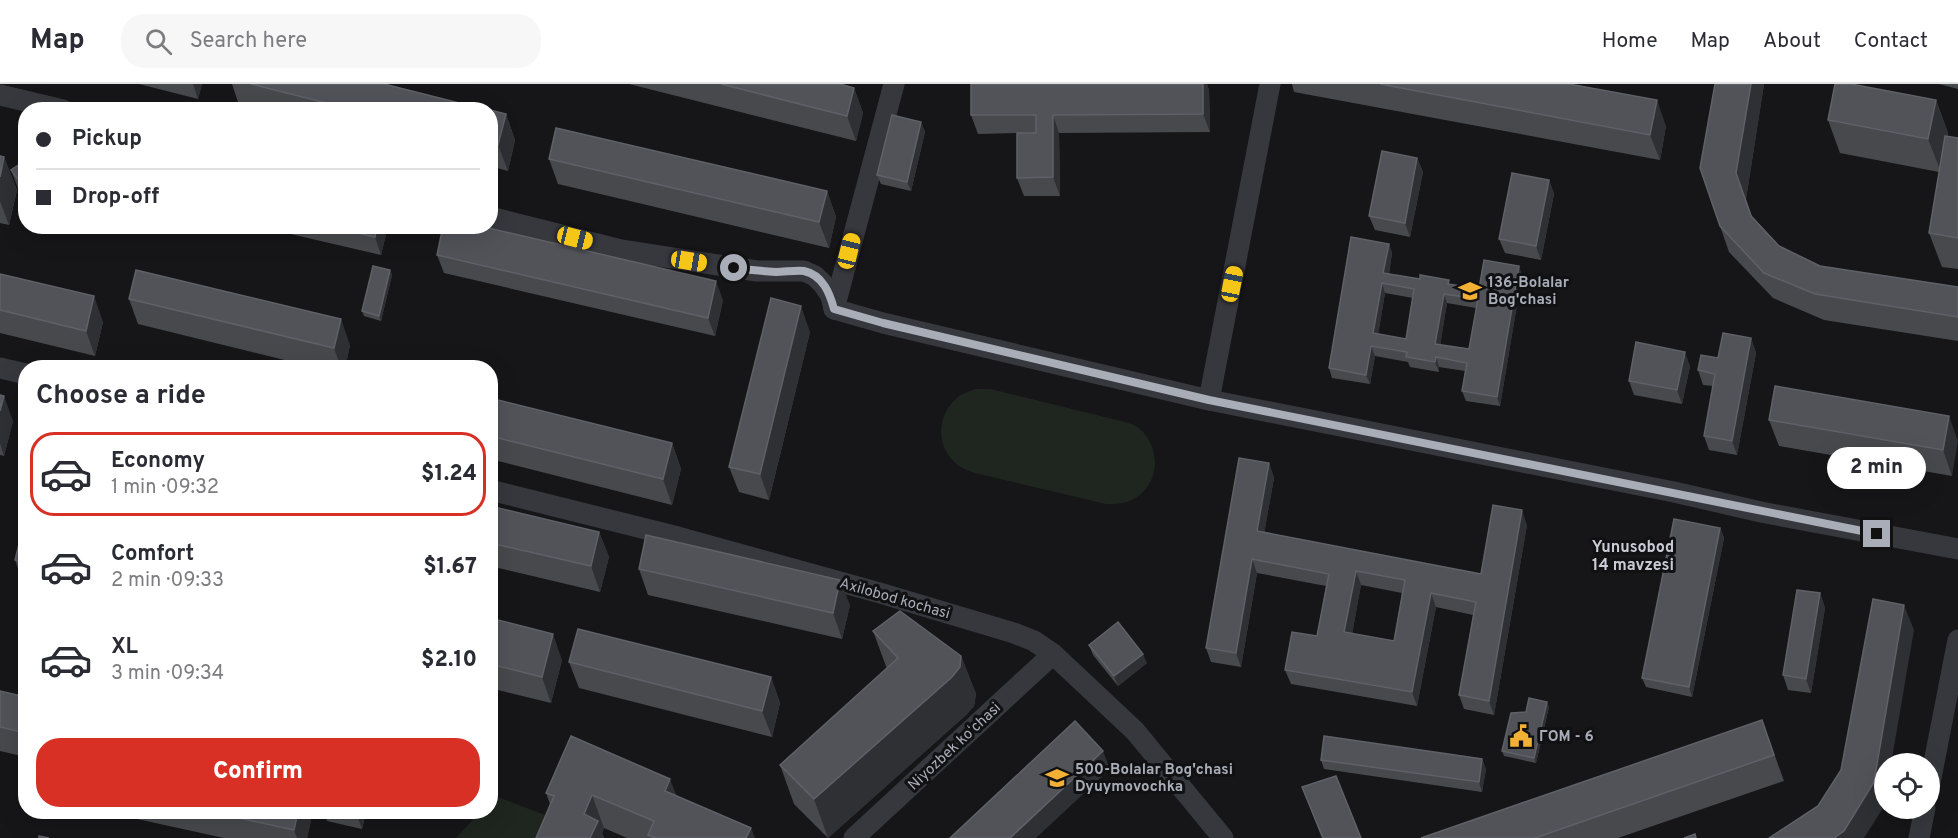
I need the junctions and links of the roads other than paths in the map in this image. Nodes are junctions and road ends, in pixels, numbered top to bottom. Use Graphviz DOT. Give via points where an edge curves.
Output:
graph roads {
  1 [pos="894,84"];
  2 [pos="1270,84"];
  3 [pos="0,95"];
  4 [pos="29,102"];
  5 [pos="498,219"];
  6 [pos="834,309"];
  7 [pos="0,368"];
  8 [pos="18,372"];
  9 [pos="1209,400"];
  10 [pos="498,492"];
  11 [pos="1958,549"];
  12 [pos="1958,640"];
  13 [pos="1053,654"];
  14 [pos="1936,753"];
  15 [pos="1923,819"];
  16 [pos="854,838"];
  17 [pos="1223,838"];
  18 [pos="1919,838"];
  1 -- 6 [label="street"];
  2 -- 9 [label="street"];
  3 -- 4 [label="street"];
  5 -- 6 [label="street" via="621,250 757,271 804,271 824,284"];
  6 -- 9 [label="street"];
  7 -- 8 [label="street"];
  9 -- 11 [label="street"];
  10 -- 13 [label="street, Axilobod kochasi" via="880,593 1014,633"];
  12 -- 14 [label="street"];
  13 -- 16 [label="street, Niyozbek koʻchasi"];
  13 -- 17 [label="street, Axilobod kochasi" via="1135,731"];
  15 -- 18 [label="street"];
}
